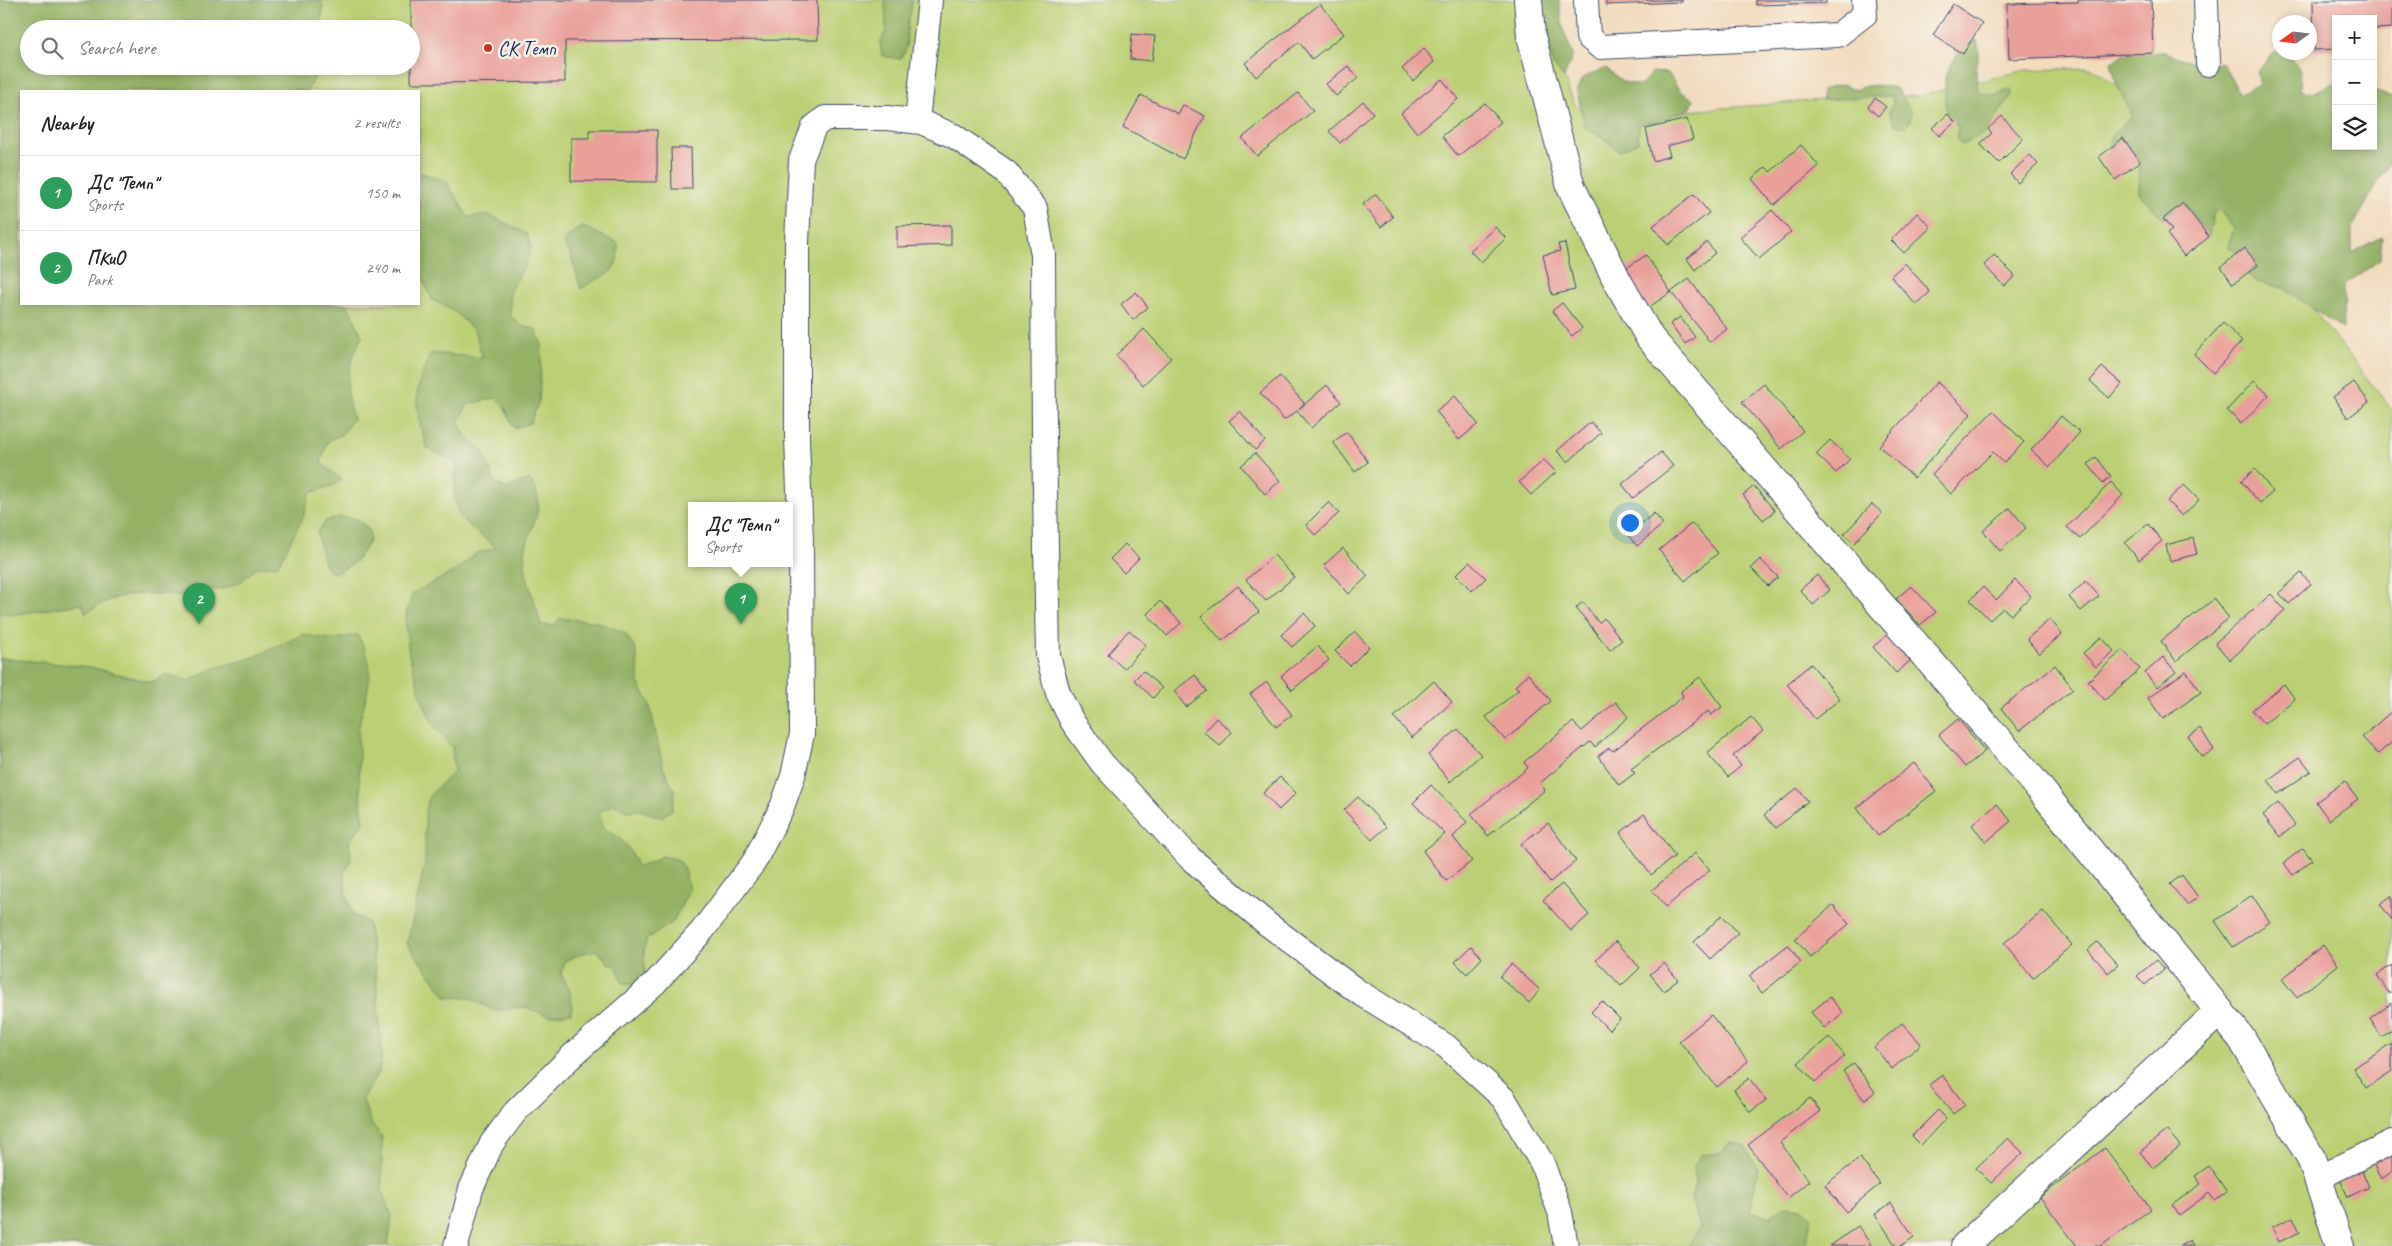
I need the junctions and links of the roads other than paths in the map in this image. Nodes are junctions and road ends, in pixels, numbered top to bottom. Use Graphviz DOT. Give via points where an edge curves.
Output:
graph roads {
  1 [pos="930,0"];
  2 [pos="1528,0"];
  3 [pos="1586,0"];
  4 [pos="1864,0"];
  5 [pos="2206,0"];
  6 [pos="2208,64"];
  7 [pos="916,121"];
  8 [pos="2220,1011"];
  9 [pos="2392,1142"];
  10 [pos="2318,1178"];
  11 [pos="456,1246"];
  12 [pos="1566,1246"];
  13 [pos="1964,1246"];
  14 [pos="2340,1246"];
  1 -- 7 [label="lane"];
  2 -- 8 [label="street" via="1531,36 1571,187 1650,338 2032,779"];
  3 -- 4 [label="lane" via="1588,37 1600,47 1838,35 1865,14"];
  5 -- 6 [label="lane"];
  7 -- 11 [label="lane" via="825,118 814,127 801,160 797,242 797,440 802,734 782,807 754,862 702,930 655,983 574,1054 515,1112 492,1143 471,1190"];
  7 -- 12 [label="lane" via="954,136 1006,172 1036,208 1043,255 1048,656 1058,693 1072,721 1102,763 1190,858 1266,923 1357,991 1446,1046 1504,1099 1542,1163 1560,1212"];
  8 -- 10 [label="street" via="2247,1048 2311,1158"];
  8 -- 13 [label="street"];
  9 -- 10 [label="lane"];
  10 -- 14 [label="street"];
}
